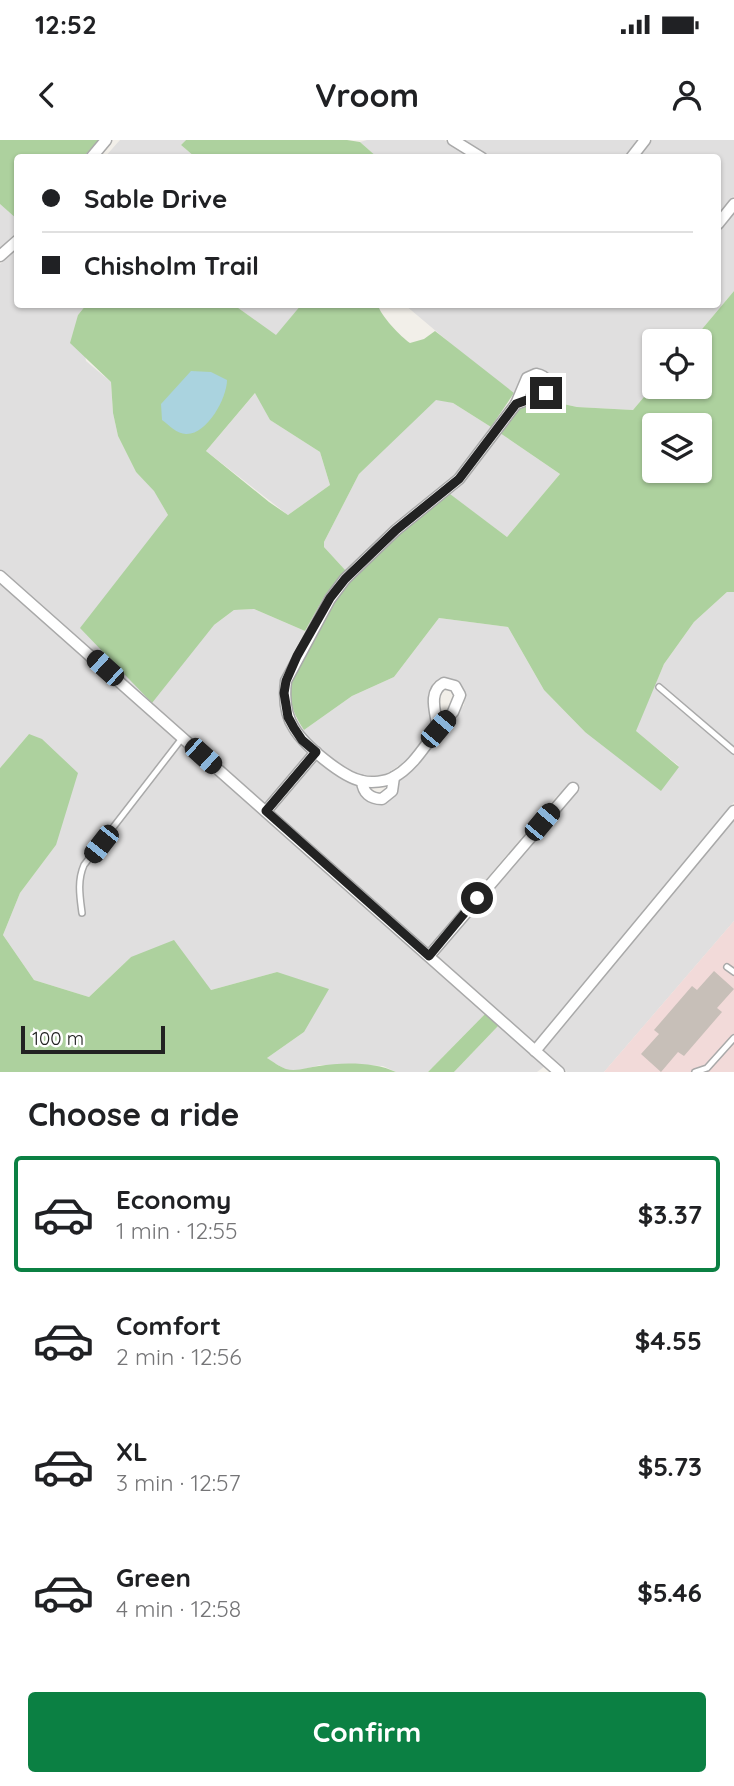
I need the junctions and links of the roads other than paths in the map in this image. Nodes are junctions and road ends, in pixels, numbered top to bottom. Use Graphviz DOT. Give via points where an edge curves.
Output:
graph roads {
  1 [pos="106,140"];
  2 [pos="453,140"];
  3 [pos="645,140"];
  4 [pos="94,154"];
  5 [pos="476,154"];
  6 [pos="634,154"];
  7 [pos="734,204"];
  8 [pos="721,220"];
  9 [pos="14,244"];
  10 [pos="0,256"];
  11 [pos="516,404"];
  12 [pos="0,576"];
  13 [pos="659,687"];
  14 [pos="438,729"];
  15 [pos="183,737"];
  16 [pos="734,751"];
  17 [pos="316,752"];
  18 [pos="394,778"];
  19 [pos="362,781"];
  20 [pos="573,788"];
  21 [pos="266,811"];
  22 [pos="734,811"];
  23 [pos="82,913"];
  24 [pos="429,956"];
  25 [pos="727,967"];
  26 [pos="734,972"];
  27 [pos="734,1038"];
  28 [pos="535,1051"];
  29 [pos="559,1072"];
  30 [pos="695,1072"];
  1 -- 4 [label="street"];
  2 -- 5 [label="street"];
  3 -- 6 [label="street"];
  7 -- 8 [label="street"];
  9 -- 10 [label="street"];
  11 -- 17 [label="street" via="459,479 396,530 330,598 297,656 284,693 288,717"];
  12 -- 15 [label="street"];
  13 -- 16 [label="lane"];
  14 -- 18 [label="street"];
  15 -- 21 [label="street"];
  15 -- 23 [label="lane" via="84,865 79,890"];
  17 -- 19 [label="street"];
  17 -- 21 [label="street"];
  18 -- 19 [label="street"];
  18 -- 19 [label="street" via="392,791 382,799 369,796"];
  20 -- 24 [label="street"];
  21 -- 24 [label="street"];
  22 -- 28 [label="street"];
  24 -- 28 [label="street"];
  25 -- 26 [label="lane"];
  27 -- 30 [label="lane" via="707,1068"];
  28 -- 29 [label="street"];
}
